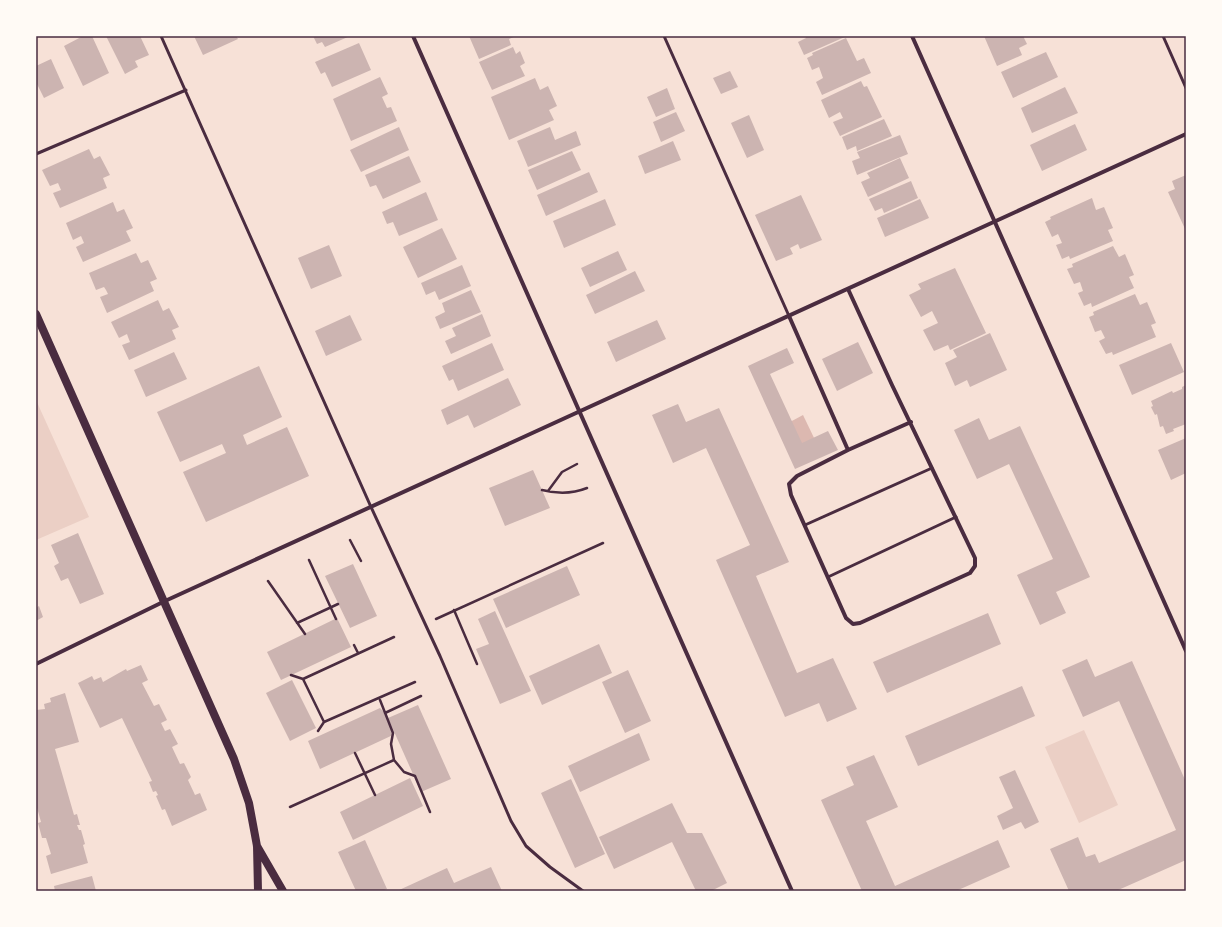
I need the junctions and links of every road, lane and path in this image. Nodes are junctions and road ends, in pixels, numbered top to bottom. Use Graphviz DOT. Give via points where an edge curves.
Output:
graph roads {
  1 [pos="161,36"];
  2 [pos="413,36"];
  3 [pos="664,36"];
  4 [pos="912,36"];
  5 [pos="1163,36"];
  6 [pos="1186,88"];
  7 [pos="186,90"];
  8 [pos="1186,134"];
  9 [pos="36,154"];
  10 [pos="995,222"];
  11 [pos="848,289"];
  12 [pos="36,314"];
  13 [pos="789,316"];
  14 [pos="580,412"];
  15 [pos="911,422"];
  16 [pos="848,450"];
  17 [pos="577,464"];
  18 [pos="932,468"];
  19 [pos="587,488"];
  20 [pos="542,490"];
  21 [pos="548,491"];
  22 [pos="371,507"];
  23 [pos="956,517"];
  24 [pos="805,525"];
  25 [pos="350,540"];
  26 [pos="603,543"];
  27 [pos="309,560"];
  28 [pos="360,561"];
  29 [pos="828,577"];
  30 [pos="268,581"];
  31 [pos="165,601"];
  32 [pos="338,604"];
  33 [pos="331,607"];
  34 [pos="454,610"];
  35 [pos="336,619"];
  36 [pos="436,619"];
  37 [pos="297,623"];
  38 [pos="304,634"];
  39 [pos="394,637"];
  40 [pos="354,645"];
  41 [pos="1186,651"];
  42 [pos="358,653"];
  43 [pos="36,664"];
  44 [pos="477,664"];
  45 [pos="291,675"];
  46 [pos="302,678"];
  47 [pos="415,682"];
  48 [pos="421,696"];
  49 [pos="380,700"];
  50 [pos="385,713"];
  51 [pos="324,722"];
  52 [pos="318,731"];
  53 [pos="355,753"];
  54 [pos="394,760"];
  55 [pos="365,773"];
  56 [pos="375,795"];
  57 [pos="290,807"];
  58 [pos="430,812"];
  59 [pos="257,846"];
  60 [pos="258,891"];
  61 [pos="283,891"];
  62 [pos="583,891"];
  63 [pos="792,891"];
  1 -- 7 [label="lane"];
  2 -- 14 [label="street"];
  3 -- 13 [label="lane"];
  4 -- 10 [label="street"];
  5 -- 6 [label="lane"];
  7 -- 9 [label="lane"];
  7 -- 22 [label="lane"];
  8 -- 10 [label="street"];
  10 -- 11 [label="street"];
  10 -- 41 [label="street"];
  11 -- 13 [label="street"];
  11 -- 15 [label="street"];
  12 -- 31 [label="main road"];
  13 -- 14 [label="street"];
  13 -- 16 [label="street"];
  14 -- 22 [label="street"];
  14 -- 63 [label="street"];
  15 -- 16 [label="street"];
  15 -- 18 [label="street"];
  16 -- 24 [label="street" via="797,476 789,484 791,495"];
  17 -- 21 [label="path" via="562,472"];
  18 -- 23 [label="street"];
  18 -- 24 [label="lane"];
  19 -- 21 [label="path" via="563,494"];
  20 -- 21 [label="path"];
  22 -- 31 [label="street"];
  22 -- 62 [label="lane" via="440,656 511,821 526,846"];
  23 -- 29 [label="lane"];
  23 -- 29 [label="street" via="975,558 975,566 970,573 853,624 846,618"];
  24 -- 29 [label="street"];
  25 -- 28 [label="path"];
  26 -- 34 [label="path"];
  27 -- 33 [label="path"];
  30 -- 37 [label="path"];
  31 -- 43 [label="street"];
  31 -- 59 [label="main road" via="234,759 249,803"];
  32 -- 33 [label="path"];
  33 -- 35 [label="path"];
  33 -- 37 [label="path"];
  34 -- 36 [label="path"];
  34 -- 44 [label="path"];
  37 -- 38 [label="path"];
  39 -- 42 [label="path"];
  40 -- 42 [label="path"];
  42 -- 46 [label="path"];
  45 -- 46 [label="path"];
  46 -- 51 [label="path"];
  47 -- 51 [label="path"];
  48 -- 50 [label="path"];
  49 -- 50 [label="path"];
  50 -- 54 [label="path" via="393,733 391,744"];
  51 -- 52 [label="path"];
  53 -- 55 [label="path"];
  54 -- 55 [label="path"];
  54 -- 58 [label="path" via="404,772 415,776"];
  55 -- 56 [label="path"];
  55 -- 57 [label="path"];
  59 -- 60 [label="main road"];
  59 -- 61 [label="main road"];
}
